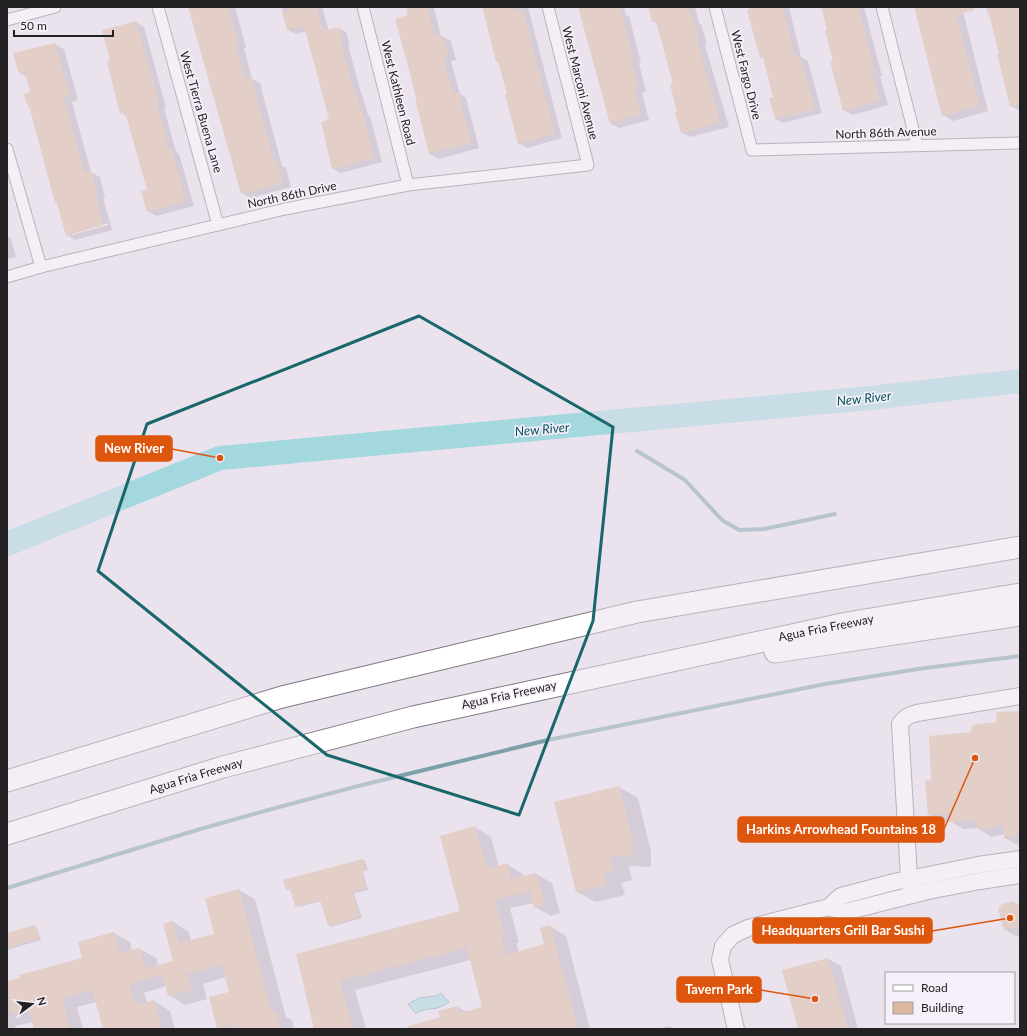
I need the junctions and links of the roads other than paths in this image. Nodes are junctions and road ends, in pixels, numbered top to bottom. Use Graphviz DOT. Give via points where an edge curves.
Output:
graph roads {
  1 [pos="55,7"];
  2 [pos="158,7"];
  3 [pos="363,7"];
  4 [pos="548,7"];
  5 [pos="715,7"];
  6 [pos="882,7"];
  7 [pos="7,20"];
  8 [pos="1020,143"];
  9 [pos="917,145"];
  10 [pos="7,149"];
  11 [pos="752,150"];
  12 [pos="588,165"];
  13 [pos="408,185"];
  14 [pos="218,225"];
  15 [pos="41,267"];
  16 [pos="7,277"];
  17 [pos="1020,547"];
  18 [pos="1020,594"];
  19 [pos="1020,615"];
  20 [pos="554,686"];
  21 [pos="1020,696"];
  22 [pos="7,781"];
  23 [pos="7,834"];
  24 [pos="1020,859"];
  25 [pos="1020,875"];
  26 [pos="909,878"];
  27 [pos="913,895"];
  28 [pos="829,907"];
  29 [pos="736,1029"];
  1 -- 7 [label="street"];
  2 -- 14 [label="street, West Tierra Buena Lane"];
  3 -- 13 [label="street, West Kathleen Road"];
  4 -- 12 [label="street, West Marconi Avenue"];
  5 -- 11 [label="street, West Fargo Drive"];
  6 -- 9 [label="street"];
  8 -- 9 [label="street, North 86th Avenue"];
  9 -- 11 [label="street, North 86th Avenue"];
  10 -- 15 [label="street"];
  12 -- 13 [label="street, North 86th Drive"];
  13 -- 14 [label="street, North 86th Drive"];
  14 -- 15 [label="street, North 86th Drive"];
  15 -- 16 [label="street, North 86th Drive"];
  17 -- 22 [label="highway" via="637,612 282,697"];
  18 -- 20 [label="highway, Agua Fria Freeway" via="847,623"];
  19 -- 20 [label="highway"];
  20 -- 23 [label="highway, Agua Fria Freeway" via="413,717 223,768"];
  21 -- 26 [label="street" via="917,713 904,718 900,724"];
  24 -- 26 [label="street"];
  25 -- 27 [label="street"];
  26 -- 27 [label="street"];
  26 -- 28 [label="street" via="841,896"];
  27 -- 28 [label="street" via="845,912"];
  28 -- 29 [label="street" via="748,928 733,935 723,946 720,965"];
}
